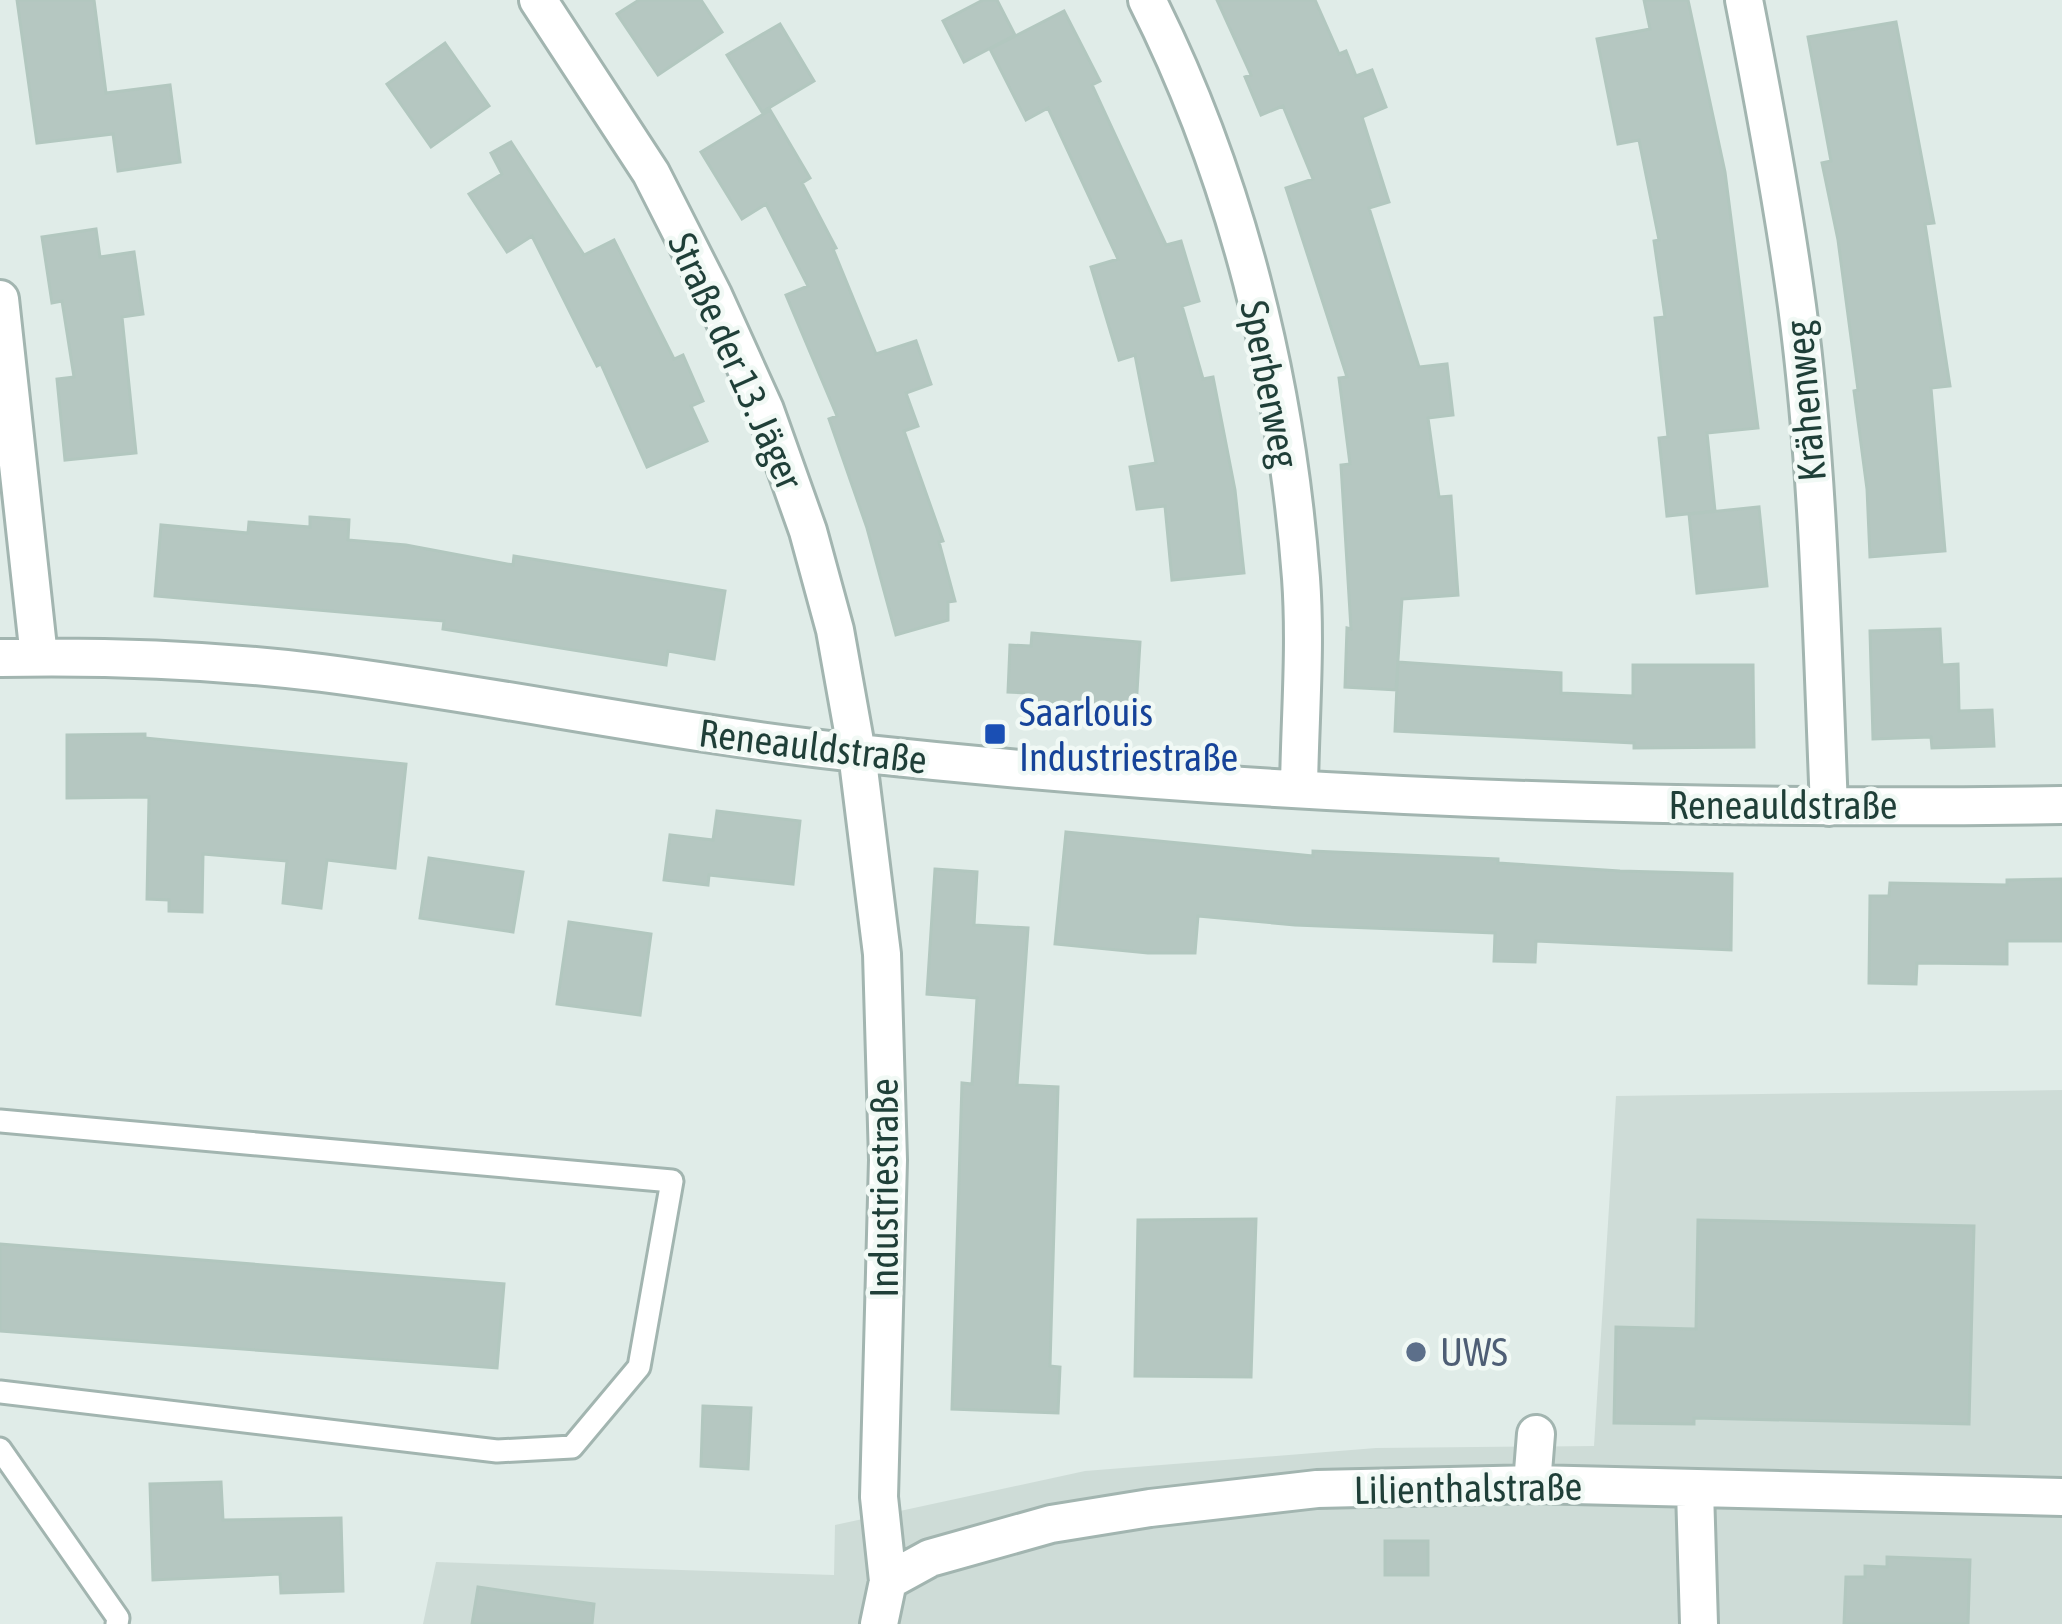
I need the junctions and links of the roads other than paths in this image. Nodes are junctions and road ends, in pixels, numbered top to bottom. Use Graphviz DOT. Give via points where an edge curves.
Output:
graph roads {
  1 [pos="538,0"];
  2 [pos="1147,0"];
  3 [pos="1744,0"];
  4 [pos="0,299"];
  5 [pos="39,657"];
  6 [pos="0,658"];
  7 [pos="856,753"];
  8 [pos="1298,787"];
  9 [pos="2062,805"];
  10 [pos="1829,807"];
  11 [pos="0,1120"];
  12 [pos="0,1392"];
  13 [pos="1536,1434"];
  14 [pos="0,1449"];
  15 [pos="1532,1484"];
  16 [pos="1695,1490"];
  17 [pos="2062,1497"];
  18 [pos="887,1582"];
  19 [pos="117,1624"];
  20 [pos="879,1624"];
  21 [pos="1699,1624"];
  1 -- 7 [label="street, Straße der 13. Jäger" via="651,173 765,410 835,630"];
  2 -- 8 [label="street, Sperberweg" via="1215,154 1267,350 1301,581"];
  3 -- 10 [label="street, Krähenweg" via="1797,309 1817,524"];
  4 -- 5 [label="street"];
  5 -- 6 [label="street, Reneauldstraße"];
  5 -- 7 [label="street, Reneauldstraße" via="316,672"];
  7 -- 8 [label="street, Reneauldstraße"];
  7 -- 18 [label="street, Industriestraße" via="882,954 888,1160 879,1497"];
  8 -- 10 [label="street, Reneauldstraße"];
  9 -- 10 [label="street, Reneauldstraße"];
  11 -- 12 [label="lane" via="672,1180 639,1367 572,1447 497,1451"];
  13 -- 15 [label="street"];
  14 -- 19 [label="lane"];
  15 -- 16 [label="street, Lilienthalstraße"];
  15 -- 18 [label="street, Lilienthalstraße" via="1317,1490 1150,1508 930,1558"];
  16 -- 17 [label="street, Lilienthalstraße"];
  16 -- 21 [label="street"];
  18 -- 20 [label="street, Industriestraße"];
}
